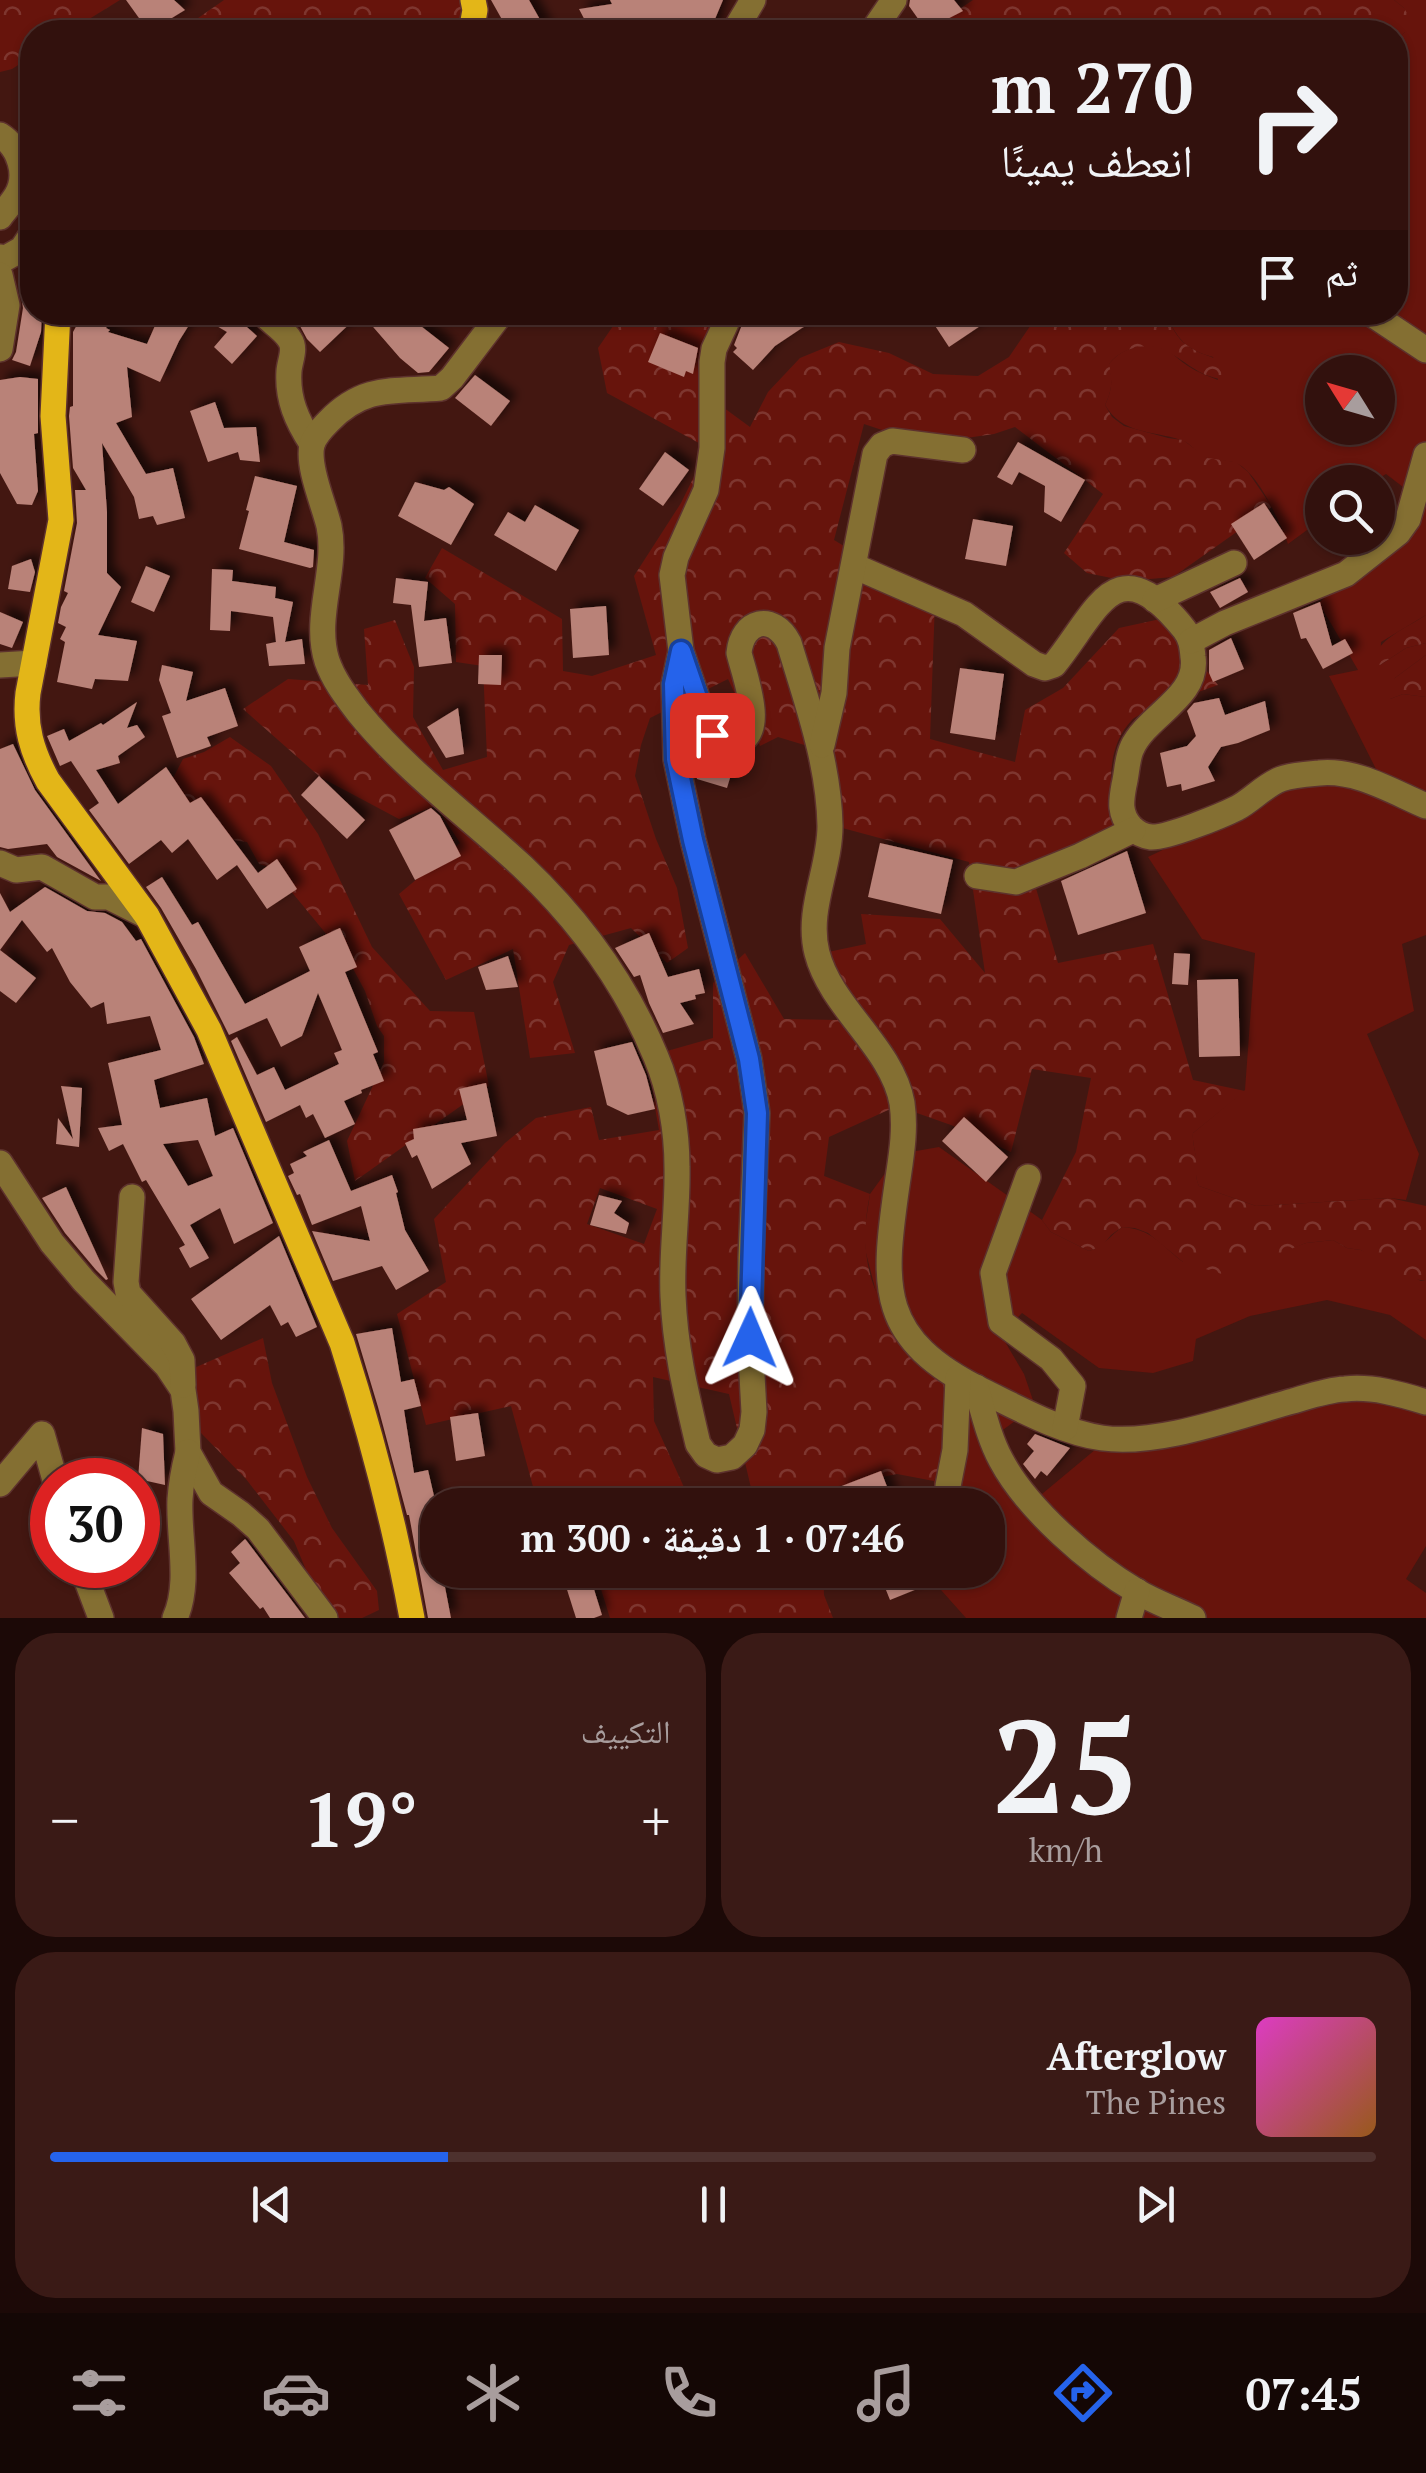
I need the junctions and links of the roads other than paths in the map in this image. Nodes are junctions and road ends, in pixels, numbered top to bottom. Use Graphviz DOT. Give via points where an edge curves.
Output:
graph roads {
  1 [pos="0,135"];
  2 [pos="20,163"];
  3 [pos="20,184"];
  4 [pos="0,217"];
  5 [pos="0,274"];
  6 [pos="57,325"];
  7 [pos="275,325"];
  8 [pos="492,325"];
  9 [pos="724,325"];
  10 [pos="1388,325"];
  11 [pos="0,348"];
  12 [pos="1426,350"];
  13 [pos="312,444"];
  14 [pos="964,450"];
  15 [pos="1426,454"];
  16 [pos="1234,563"];
  17 [pos="854,566"];
  18 [pos="1155,600"];
  19 [pos="1191,641"];
  20 [pos="681,651"];
  21 [pos="34,663"];
  22 [pos="0,665"];
  23 [pos="821,750"];
  24 [pos="1426,806"];
  25 [pos="1134,830"];
  26 [pos="0,863"];
  27 [pos="977,876"];
  28 [pos="147,916"];
  29 [pos="0,1163"];
  30 [pos="1028,1177"];
  31 [pos="132,1197"];
  32 [pos="967,1383"];
  33 [pos="183,1390"];
  34 [pos="1426,1402"];
  35 [pos="1065,1428"];
  36 [pos="188,1452"];
  37 [pos="49,1458"];
  38 [pos="0,1484"];
  39 [pos="948,1486"];
  40 [pos="90,1588"];
  41 [pos="1137,1592"];
  42 [pos="101,1618"];
  43 [pos="175,1618"];
  44 [pos="325,1618"];
  45 [pos="412,1618"];
  46 [pos="1129,1618"];
  47 [pos="1193,1618"];
  1 -- 2 [label="street"];
  3 -- 4 [label="street"];
  5 -- 11 [label="street" via="7,305"];
  6 -- 21 [label="main road" via="52,416 61,520"];
  7 -- 13 [label="street" via="291,341 290,396"];
  8 -- 13 [label="street" via="441,388 367,395 340,410"];
  9 -- 20 [label="street" via="710,374 706,490 672,575"];
  10 -- 12 [label="street"];
  13 -- 20 [label="street" via="330,546 322,626 338,687 376,735 572,916 639,1018 658,1062 678,1167 678,1360 698,1444 718,1460 745,1445 752,1430 757,1113 676,759 674,684"];
  14 -- 17 [label="street" via="882,445 874,454"];
  15 -- 19 [label="street" via="1398,534 1346,574"];
  16 -- 18 [label="street"];
  17 -- 18 [label="street" via="964,614 1045,668 1114,591 1138,589"];
  17 -- 23 [label="street"];
  18 -- 19 [label="street"];
  19 -- 25 [label="street" via="1194,666 1187,688 1132,748 1120,802"];
  20 -- 23 [label="street" via="712,735 733,744 753,727 754,714 740,642 758,623 775,625 788,643"];
  21 -- 22 [label="street"];
  21 -- 28 [label="main road" via="26,712 36,760"];
  23 -- 32 [label="street" via="830,826 816,948 842,1004 890,1070 901,1097 904,1137 888,1254 898,1316 917,1346"];
  24 -- 25 [label="street" via="1362,778 1323,772 1280,779 1239,807 1173,832 1152,837"];
  25 -- 27 [label="street" via="1016,882"];
  26 -- 28 [label="street" via="16,870 42,867 94,897 109,897"];
  28 -- 45 [label="main road" via="210,1030 342,1344"];
  29 -- 33 [label="street" via="52,1243"];
  30 -- 35 [label="street" via="993,1273 1001,1322 1051,1359 1072,1386"];
  31 -- 33 [label="street" via="128,1292 182,1360"];
  32 -- 35 [label="street"];
  32 -- 39 [label="street"];
  32 -- 41 [label="street" via="1012,1480 1050,1524"];
  33 -- 36 [label="street"];
  34 -- 35 [label="street" via="1344,1389 1153,1437 1101,1438"];
  36 -- 43 [label="street"];
  36 -- 44 [label="street" via="211,1493 258,1529"];
  37 -- 38 [label="street" via="42,1434"];
  40 -- 42 [label="street"];
  41 -- 46 [label="street"];
  41 -- 47 [label="street"];
}
